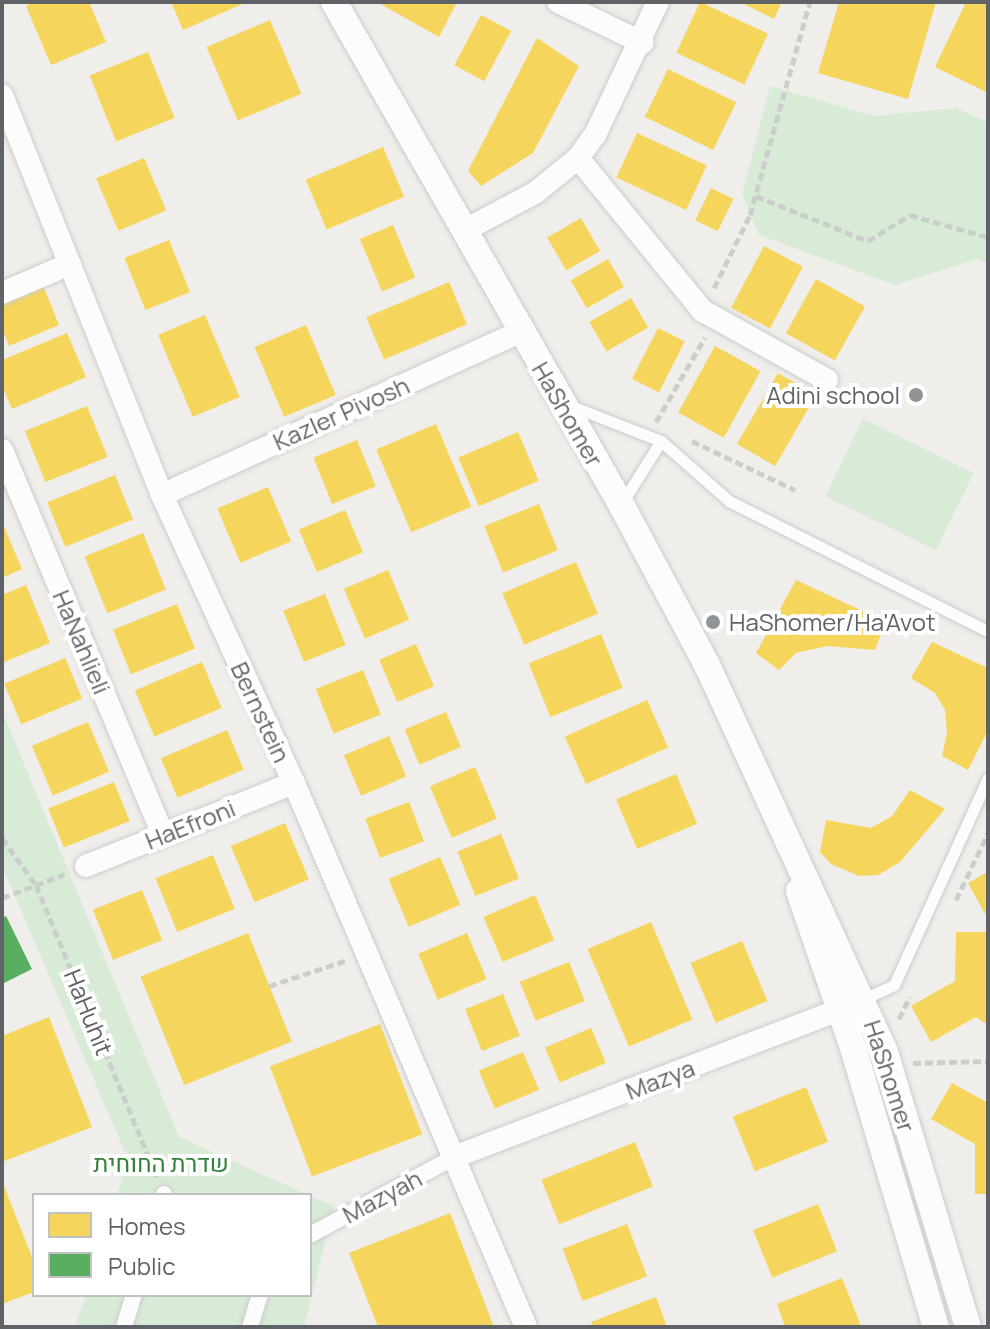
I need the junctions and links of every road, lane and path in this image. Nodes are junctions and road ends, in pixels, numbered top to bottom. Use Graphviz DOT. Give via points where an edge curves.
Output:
graph roads {
  1 [pos="334,2"];
  2 [pos="558,2"];
  3 [pos="658,2"];
  4 [pos="810,2"];
  5 [pos="643,43"];
  6 [pos="2,95"];
  7 [pos="578,158"];
  8 [pos="756,196"];
  9 [pos="465,230"];
  10 [pos="988,237"];
  11 [pos="70,264"];
  12 [pos="2,293"];
  13 [pos="709,315"];
  14 [pos="520,332"];
  15 [pos="827,380"];
  16 [pos="561,402"];
  17 [pos="655,424"];
  18 [pos="661,441"];
  19 [pos="2,450"];
  20 [pos="162,495"];
  21 [pos="621,504"];
  22 [pos="988,631"];
  23 [pos="988,778"];
  24 [pos="294,783"];
  25 [pos="163,834"];
  26 [pos="2,838"];
  27 [pos="86,866"];
  28 [pos="36,885"];
  29 [pos="2,898"];
  30 [pos="367,953"];
  31 [pos="269,986"];
  32 [pos="852,1005"];
  33 [pos="988,1061"];
  34 [pos="888,1064"];
  35 [pos="454,1157"];
  36 [pos="164,1193"];
  37 [pos="312,1234"];
  38 [pos="133,1297"];
  39 [pos="259,1297"];
  40 [pos="124,1327"];
  41 [pos="250,1327"];
  42 [pos="526,1327"];
  43 [pos="936,1327"];
  44 [pos="968,1327"];
  1 -- 9 [label="street, HaShomer"];
  2 -- 5 [label="street"];
  3 -- 5 [label="street"];
  4 -- 8 [label="path"];
  5 -- 7 [label="street"];
  6 -- 11 [label="street, Bernstein"];
  7 -- 9 [label="street" via="535,193"];
  7 -- 13 [label="street"];
  8 -- 10 [label="path" via="868,241 910,215"];
  8 -- 13 [label="path"];
  9 -- 14 [label="street, HaShomer"];
  11 -- 12 [label="street"];
  11 -- 20 [label="street, Bernstein"];
  13 -- 15 [label="street"];
  13 -- 17 [label="path"];
  14 -- 16 [label="street, HaShomer"];
  14 -- 20 [label="street, Kazler Pivosh"];
  16 -- 18 [label="lane"];
  16 -- 21 [label="street, HaShomer"];
  18 -- 21 [label="lane"];
  18 -- 22 [label="lane" via="729,501"];
  19 -- 25 [label="street, HaNahlieli"];
  20 -- 24 [label="street, Bernstein"];
  21 -- 32 [label="street, HaShomer" via="707,665"];
  23 -- 32 [label="lane" via="894,985"];
  24 -- 25 [label="street, HaEfroni"];
  24 -- 30 [label="street, Bernstein"];
  25 -- 27 [label="street, HaEfroni"];
  26 -- 28 [label="path, HaHuhit"];
  27 -- 28 [label="path"];
  28 -- 29 [label="path"];
  28 -- 36 [label="path, HaHuhit"];
  30 -- 31 [label="path"];
  30 -- 35 [label="street, Bernstein"];
  32 -- 34 [label="street, HaShomer"];
  32 -- 35 [label="street, Mazya"];
  32 -- 43 [label="street, HaShomer"];
  33 -- 34 [label="path"];
  34 -- 44 [label="street, HaShomer"];
  35 -- 37 [label="street, Mazyah"];
  35 -- 42 [label="street, Bernstein"];
  38 -- 40 [label="street"];
  39 -- 41 [label="street"];
}
